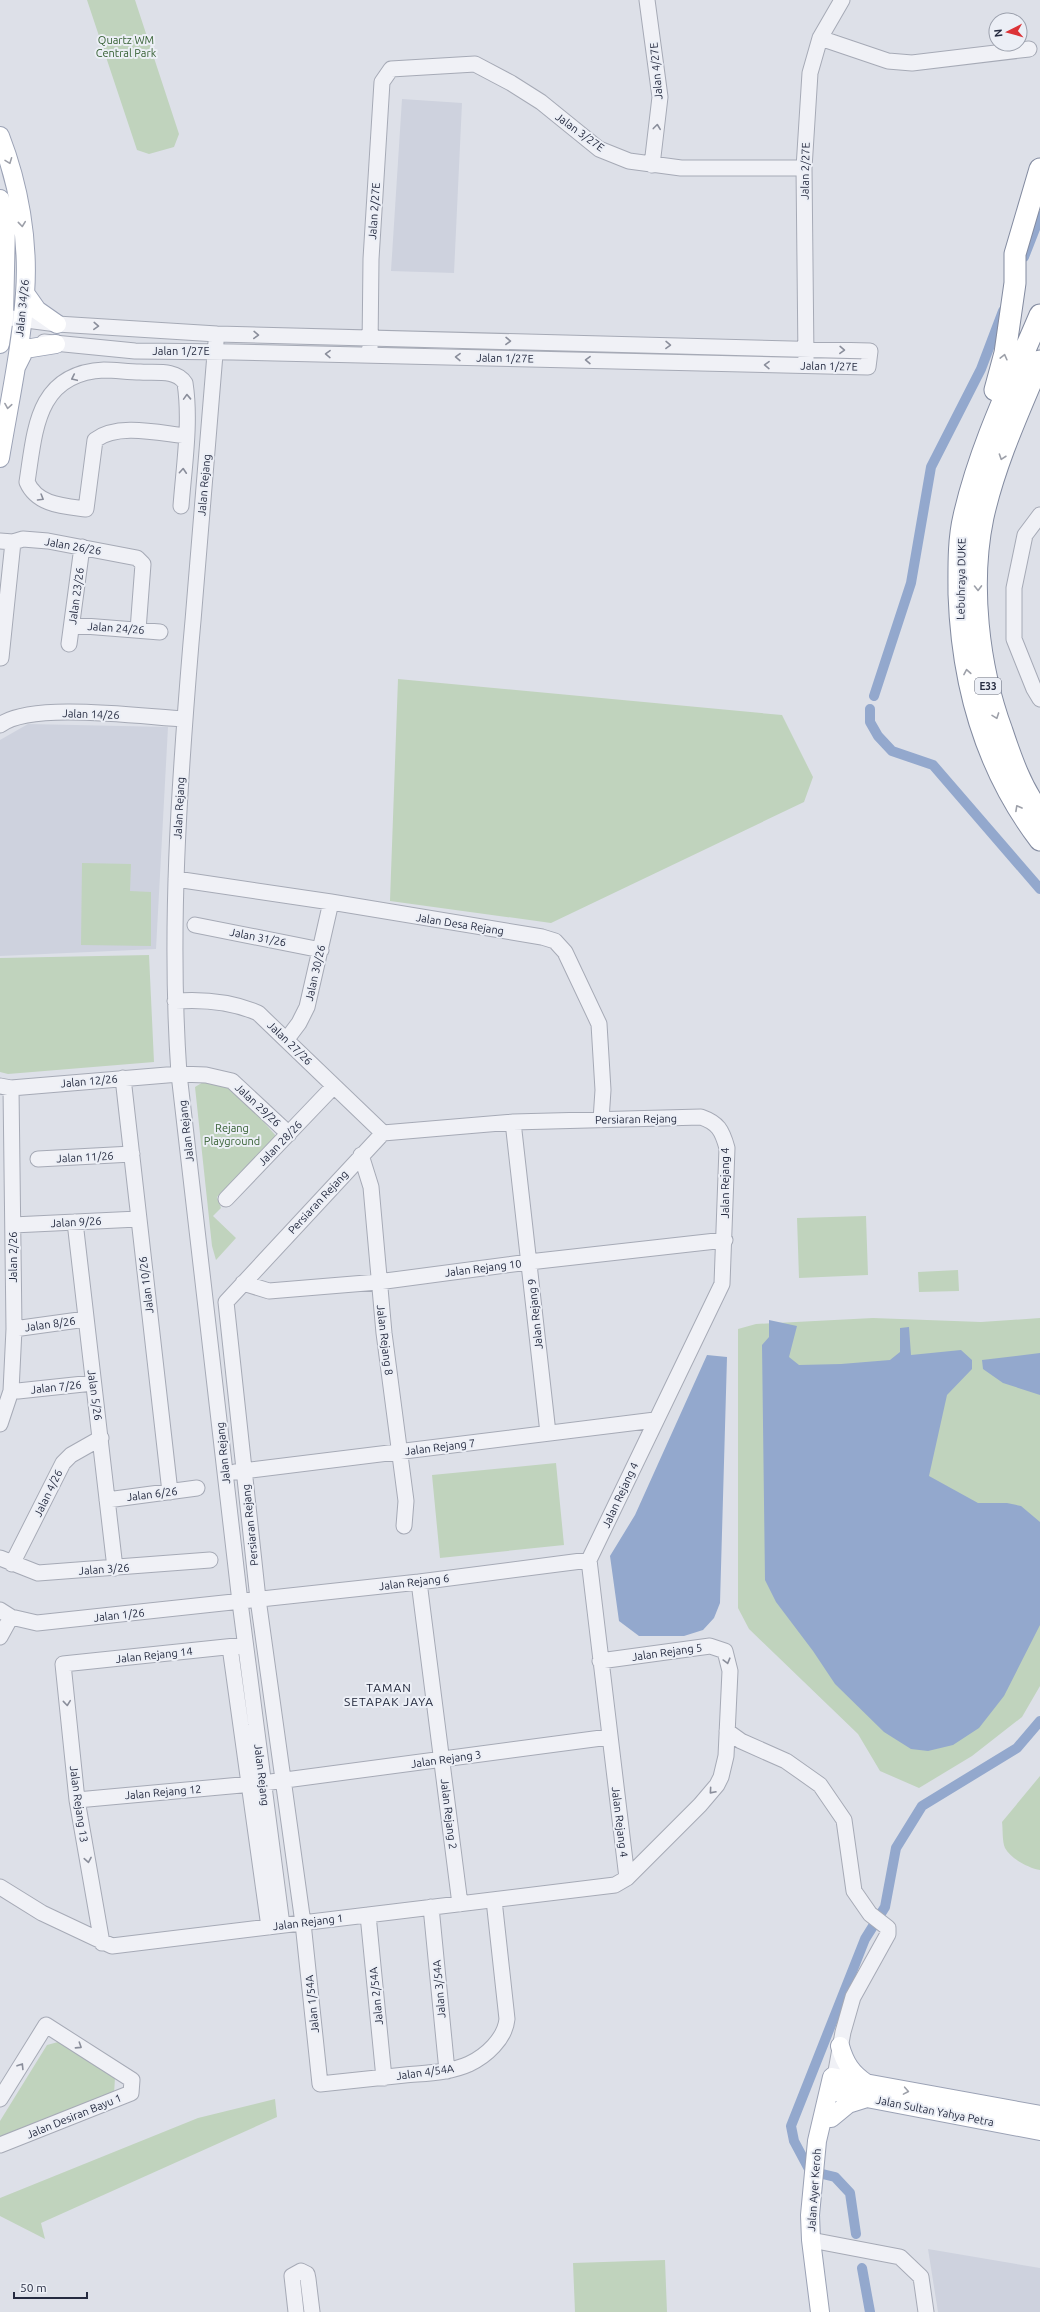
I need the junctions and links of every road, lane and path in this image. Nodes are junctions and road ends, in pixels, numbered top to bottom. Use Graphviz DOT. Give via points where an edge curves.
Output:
graph roads {
  1 [pos="647,0"];
  2 [pos="842,0"];
  3 [pos="820,38"];
  4 [pos="1029,49"];
  5 [pos="391,69"];
  6 [pos="0,136"];
  7 [pos="652,165"];
  8 [pos="804,168"];
  9 [pos="1040,169"];
  10 [pos="0,199"];
  11 [pos="1040,208"];
  12 [pos="1015,283"];
  13 [pos="25,293"];
  14 [pos="369,309"];
  15 [pos="1039,316"];
  16 [pos="2,317"];
  17 [pos="22,320"];
  18 [pos="57,324"];
  19 [pos="805,328"];
  20 [pos="217,334"];
  21 [pos="343,337"];
  22 [pos="0,338"];
  23 [pos="19,338"];
  24 [pos="370,338"];
  25 [pos="399,338"];
  26 [pos="56,344"];
  27 [pos="789,349"];
  28 [pos="813,349"];
  29 [pos="134,351"];
  30 [pos="215,352"];
  31 [pos="371,355"];
  32 [pos="1040,361"];
  33 [pos="806,366"];
  34 [pos="132,372"];
  35 [pos="13,374"];
  36 [pos="186,436"];
  37 [pos="0,458"];
  38 [pos="181,506"];
  39 [pos="1040,515"];
  40 [pos="964,516"];
  41 [pos="6,541"];
  42 [pos="82,547"];
  43 [pos="72,625"];
  44 [pos="138,630"];
  45 [pos="160,632"];
  46 [pos="69,644"];
  47 [pos="1,658"];
  48 [pos="1040,699"];
  49 [pos="185,719"];
  50 [pos="0,725"];
  51 [pos="1040,812"];
  52 [pos="1040,840"];
  53 [pos="176,879"];
  54 [pos="331,902"];
  55 [pos="195,925"];
  56 [pos="321,950"];
  57 [pos="175,1001"];
  58 [pos="287,1039"];
  59 [pos="179,1074"];
  60 [pos="123,1078"];
  61 [pos="334,1086"];
  62 [pos="6,1087"];
  63 [pos="601,1120"];
  64 [pos="513,1122"];
  65 [pos="720,1127"];
  66 [pos="384,1133"];
  67 [pos="289,1134"];
  68 [pos="132,1154"];
  69 [pos="361,1155"];
  70 [pos="38,1159"];
  71 [pos="6,1160"];
  72 [pos="226,1199"];
  73 [pos="138,1219"];
  74 [pos="75,1222"];
  75 [pos="13,1225"];
  76 [pos="725,1236"];
  77 [pos="707,1242"];
  78 [pos="724,1258"];
  79 [pos="529,1262"];
  80 [pos="378,1282"];
  81 [pos="243,1283"];
  82 [pos="6,1294"];
  83 [pos="86,1319"];
  84 [pos="14,1330"];
  85 [pos="6,1365"];
  86 [pos="93,1383"];
  87 [pos="18,1391"];
  88 [pos="655,1420"];
  89 [pos="0,1424"];
  90 [pos="548,1433"];
  91 [pos="102,1438"];
  92 [pos="400,1451"];
  93 [pos="245,1470"];
  94 [pos="225,1473"];
  95 [pos="197,1488"];
  96 [pos="170,1492"];
  97 [pos="107,1500"];
  98 [pos="404,1526"];
  99 [pos="210,1560"];
  100 [pos="589,1560"];
  101 [pos="6,1561"];
  102 [pos="115,1568"];
  103 [pos="419,1582"];
  104 [pos="258,1599"];
  105 [pos="240,1602"];
  106 [pos="6,1613"];
  107 [pos="0,1637"];
  108 [pos="238,1646"];
  109 [pos="600,1661"];
  110 [pos="63,1664"];
  111 [pos="727,1731"];
  112 [pos="609,1737"];
  113 [pos="749,1744"];
  114 [pos="726,1756"];
  115 [pos="442,1760"];
  116 [pos="283,1780"];
  117 [pos="256,1784"];
  118 [pos="77,1800"];
  119 [pos="627,1878"];
  120 [pos="0,1887"];
  121 [pos="494,1900"];
  122 [pos="460,1904"];
  123 [pos="431,1907"];
  124 [pos="368,1915"];
  125 [pos="303,1923"];
  126 [pos="275,1926"];
  127 [pos="102,1943"];
  128 [pos="840,2046"];
  129 [pos="447,2071"];
  130 [pos="384,2078"];
  131 [pos="835,2082"];
  132 [pos="320,2084"];
  133 [pos="867,2091"];
  134 [pos="0,2099"];
  135 [pos="1040,2115"];
  136 [pos="831,2118"];
  137 [pos="1040,2131"];
  138 [pos="0,2146"];
  139 [pos="817,2173"];
  140 [pos="814,2240"];
  141 [pos="296,2312"];
  142 [pos="312,2312"];
  143 [pos="820,2312"];
  144 [pos="827,2312"];
  145 [pos="926,2312"];
  7 -- 1 [label="street, Jalan 4/27E, one-way" via="660,97"];
  2 -- 3 [label="street, Jalan 2/27E"];
  3 -- 4 [label="street" via="888,61 912,63"];
  3 -- 8 [label="street, Jalan 2/27E" via="810,73"];
  5 -- 7 [label="street, Jalan 3/27E" via="474,64 541,102 599,149 629,161"];
  5 -- 14 [label="street, Jalan 2/27E" via="382,82"];
  6 -- 13 [label="main road, Jalan 34/26, one-way" via="16,186 24,246"];
  7 -- 8 [label="street, Jalan 3/27E" via="681,168"];
  8 -- 19 [label="street, Jalan 2/27E"];
  9 -- 12 [label="highway" via="1015,254"];
  10 -- 16 [label="main road, Jalan 34/26" via="6,224"];
  11 -- 12 [label="highway"];
  40 -- 12 [label="highway, one-way" via="972,460 1005,353"];
  13 -- 17 [label="main road, Jalan 34/26"];
  13 -- 18 [label="main road" via="37,310"];
  14 -- 21 [label="street" via="360,326"];
  14 -- 24 [label="street, Jalan 2/27E"];
  14 -- 25 [label="street" via="376,324"];
  15 -- 40 [label="highway, Lebuhraya DUKE / E33" via="992,426"];
  16 -- 17 [label="street"];
  16 -- 22 [label="main road, Jalan 34/26"];
  17 -- 18 [label="street"];
  17 -- 23 [label="main road, Jalan 34/26"];
  18 -- 20 [label="street, Jalan 1/27E, one-way"];
  19 -- 27 [label="street"];
  19 -- 28 [label="street, Jalan 2/27E"];
  20 -- 21 [label="street, Jalan 1/27E, one-way"];
  20 -- 30 [label="street, Jalan Rejang"];
  21 -- 24 [label="street, Jalan 1/27E"];
  22 -- 23 [label="street"];
  23 -- 26 [label="street"];
  23 -- 35 [label="main road, Jalan 34/26"];
  24 -- 25 [label="street, Jalan 1/27E"];
  24 -- 31 [label="street, Jalan 2/27E"];
  25 -- 27 [label="street, Jalan 1/27E, one-way"];
  26 -- 29 [label="street, Jalan 1/27E"];
  26 -- 35 [label="main road" via="25,349"];
  27 -- 28 [label="street, Jalan 1/27E"];
  28 -- 33 [label="street, Jalan 2/27E"];
  28 -- 33 [label="street, Jalan 1/27E, one-way" via="870,351 868,367"];
  29 -- 30 [label="street, Jalan 1/27E"];
  29 -- 34 [label="street"];
  31 -- 30 [label="street, Jalan 1/27E, one-way"];
  30 -- 49 [label="street, Jalan Rejang"];
  33 -- 31 [label="street, Jalan 1/27E, one-way"];
  32 -- 51 [label="highway, Lebuhraya DUKE / E33, one-way" via="992,484 978,549 980,634 984,671 993,707 1011,757 1033,804"];
  36 -- 34 [label="street, one-way" via="187,395 182,378 175,374"];
  34 -- 36 [label="street, one-way" via="103,370 79,375 58,385 39,413 27,482 31,492 45,502 86,509 96,440 105,433 132,431"];
  35 -- 37 [label="main road, Jalan 34/26, one-way"];
  38 -- 36 [label="street, one-way"];
  39 -- 48 [label="street" via="1025,535 1014,588 1014,639"];
  52 -- 40 [label="highway, Lebuhraya DUKE / E33, one-way" via="1022,816 999,774 979,724 967,675 960,626 959,578"];
  41 -- 42 [label="street, Jalan 26/26" via="23,539"];
  41 -- 47 [label="street"];
  42 -- 43 [label="street, Jalan 23/26"];
  42 -- 44 [label="street, Jalan 26/26" via="137,558 143,564"];
  43 -- 44 [label="street, Jalan 24/26"];
  43 -- 46 [label="street, Jalan 23/26"];
  44 -- 45 [label="street, Jalan 24/26"];
  49 -- 50 [label="street, Jalan 14/26" via="61,712 33,715"];
  49 -- 53 [label="street, Jalan Rejang"];
  53 -- 54 [label="street, Jalan Desa Rejang"];
  53 -- 57 [label="street, Jalan Rejang"];
  54 -- 56 [label="street, Jalan 30/26"];
  54 -- 63 [label="street, Jalan Desa Rejang" via="555,941 565,952 599,1024 603,1090"];
  55 -- 56 [label="street, Jalan 31/26"];
  56 -- 58 [label="street, Jalan 30/26" via="307,1007"];
  57 -- 58 [label="street, Jalan 27/26" via="210,1000 250,1009"];
  57 -- 59 [label="street, Jalan Rejang"];
  58 -- 61 [label="street, Jalan 27/26"];
  59 -- 60 [label="street, Jalan 12/26"];
  59 -- 67 [label="street, Jalan 29/26" via="206,1075 232,1081"];
  59 -- 94 [label="street, Jalan Rejang"];
  60 -- 62 [label="street, Jalan 12/26"];
  60 -- 68 [label="street, Jalan 10/26"];
  61 -- 66 [label="street, Jalan 27/26"];
  61 -- 67 [label="street, Jalan 28/26"];
  62 -- 71 [label="street, Jalan 2/26"];
  63 -- 64 [label="street, Persiaran Rejang"];
  63 -- 65 [label="street, Persiaran Rejang" via="700,1118"];
  64 -- 66 [label="street, Persiaran Rejang"];
  64 -- 79 [label="street, Jalan Rejang 9"];
  65 -- 76 [label="street, Jalan Rejang 4" via="727,1148"];
  66 -- 69 [label="street, Persiaran Rejang"];
  67 -- 72 [label="street, Jalan 28/26"];
  68 -- 70 [label="street, Jalan 11/26"];
  68 -- 73 [label="street, Jalan 10/26"];
  69 -- 80 [label="street, Jalan Rejang 8" via="371,1187"];
  69 -- 81 [label="street, Persiaran Rejang"];
  71 -- 75 [label="street, Jalan 2/26"];
  73 -- 74 [label="street, Jalan 9/26"];
  73 -- 96 [label="street, Jalan 10/26"];
  74 -- 75 [label="street, Jalan 9/26"];
  74 -- 83 [label="street, Jalan 5/26"];
  75 -- 82 [label="street, Jalan 2/26"];
  76 -- 77 [label="street"];
  76 -- 78 [label="street, Jalan Rejang 4"];
  77 -- 78 [label="street"];
  77 -- 79 [label="street, Jalan Rejang 10"];
  78 -- 88 [label="street, Jalan Rejang 4" via="724,1276 720,1291"];
  79 -- 80 [label="street, Jalan Rejang 10"];
  79 -- 90 [label="street, Jalan Rejang 9"];
  80 -- 81 [label="street, Jalan Rejang 10" via="269,1291"];
  80 -- 92 [label="street, Jalan Rejang 8"];
  81 -- 93 [label="street, Persiaran Rejang" via="226,1302"];
  82 -- 84 [label="street, Jalan 2/26"];
  83 -- 84 [label="street, Jalan 8/26"];
  83 -- 86 [label="street, Jalan 5/26"];
  84 -- 85 [label="street, Jalan 2/26"];
  85 -- 89 [label="street, Jalan 2/26" via="11,1391"];
  86 -- 87 [label="street, Jalan 7/26"];
  86 -- 91 [label="street, Jalan 5/26"];
  88 -- 90 [label="street, Jalan Rejang 7"];
  88 -- 100 [label="street, Jalan Rejang 4"];
  90 -- 92 [label="street, Jalan Rejang 7"];
  91 -- 97 [label="street, Jalan 5/26"];
  91 -- 101 [label="street, Jalan 4/26" via="71,1455 63,1463"];
  92 -- 93 [label="street, Jalan Rejang 7"];
  92 -- 98 [label="street, Jalan Rejang 8" via="406,1501"];
  93 -- 94 [label="street, Jalan Rejang 7"];
  93 -- 104 [label="street, Persiaran Rejang"];
  94 -- 105 [label="street, Jalan Rejang"];
  95 -- 96 [label="street, Jalan 6/26"];
  96 -- 97 [label="street, Jalan 6/26"];
  97 -- 102 [label="street, Jalan 5/26"];
  99 -- 102 [label="street, Jalan 3/26"];
  100 -- 103 [label="street, Jalan Rejang 6"];
  100 -- 109 [label="street, Jalan Rejang 4"];
  101 -- 102 [label="street, Jalan 3/26" via="38,1573"];
  103 -- 104 [label="street, Jalan Rejang 6"];
  103 -- 115 [label="street, Jalan Rejang 2"];
  104 -- 105 [label="street, Jalan Rejang 6"];
  104 -- 116 [label="street, Persiaran Rejang"];
  105 -- 106 [label="street, Jalan 1/26" via="37,1623"];
  105 -- 108 [label="street, Jalan Rejang"];
  106 -- 107 [label="street"];
  108 -- 110 [label="street, Jalan Rejang 14"];
  108 -- 117 [label="street, Jalan Rejang"];
  109 -- 111 [label="street, Jalan Rejang 5, one-way" via="710,1646 725,1651 730,1671"];
  109 -- 112 [label="street, Jalan Rejang 4"];
  110 -- 118 [label="street, Jalan Rejang 13, one-way"];
  111 -- 113 [label="street"];
  111 -- 114 [label="street, Jalan Rejang 5"];
  112 -- 115 [label="street, Jalan Rejang 3"];
  112 -- 119 [label="street, Jalan Rejang 4"];
  113 -- 114 [label="street"];
  113 -- 128 [label="street, Jalan Ayer Keroh" via="786,1761 820,1785 844,1820 854,1891 870,1914 888,1928 888,1934 853,1997"];
  114 -- 119 [label="street, Jalan Rejang 5, one-way" via="717,1785"];
  115 -- 116 [label="street, Jalan Rejang 3"];
  115 -- 122 [label="street, Jalan Rejang 2"];
  116 -- 117 [label="street, Jalan Rejang 3"];
  116 -- 125 [label="street, Jalan 1/54A"];
  117 -- 118 [label="street, Jalan Rejang 12"];
  117 -- 126 [label="street, Jalan Rejang"];
  118 -- 127 [label="street, Jalan Rejang 13, one-way"];
  119 -- 121 [label="street, Jalan Rejang 1" via="615,1886"];
  120 -- 127 [label="street, Jalan Rejang 1" via="42,1913"];
  121 -- 122 [label="street, Jalan Rejang 1"];
  121 -- 129 [label="street, Jalan 4/54A" via="506,2029 490,2049 475,2060"];
  122 -- 123 [label="street, Jalan Rejang 1"];
  123 -- 124 [label="street, Jalan Rejang 1"];
  123 -- 129 [label="street, Jalan 3/54A"];
  124 -- 125 [label="street, Jalan Rejang 1"];
  124 -- 130 [label="street, Jalan 2/54A"];
  125 -- 126 [label="street, Jalan Rejang 1"];
  125 -- 132 [label="street, Jalan 1/54A"];
  126 -- 127 [label="street, Jalan Rejang 1" via="112,1946"];
  128 -- 131 [label="street, Jalan Ayer Keroh"];
  128 -- 133 [label="main road" via="844,2062"];
  129 -- 130 [label="street, Jalan 4/54A"];
  130 -- 132 [label="street, Jalan 4/54A"];
  131 -- 133 [label="main road, Jalan Sultan Yahya Petra"];
  131 -- 136 [label="main road, Jalan Ayer Keroh"];
  131 -- 139 [label="main road, Jalan Ayer Keroh" via="817,2141"];
  133 -- 135 [label="main road, Jalan Sultan Yahya Petra, one-way"];
  133 -- 136 [label="main road"];
  133 -- 137 [label="main road, Jalan Sultan Yahya Petra"];
  134 -- 138 [label="street, Jalan Desiran Bayu 1, one-way" via="46,2025 132,2080 131,2093"];
  136 -- 139 [label="main road, Jalan Ayer Keroh"];
  139 -- 140 [label="main road, Jalan Ayer Keroh"];
  140 -- 143 [label="main road, Jalan Ayer Keroh"];
  140 -- 144 [label="main road, Jalan Ayer Keroh"];
  140 -- 145 [label="street" via="900,2257 921,2277"];
  141 -- 142 [label="street" via="292,2276 300,2271 307,2274"];
}
